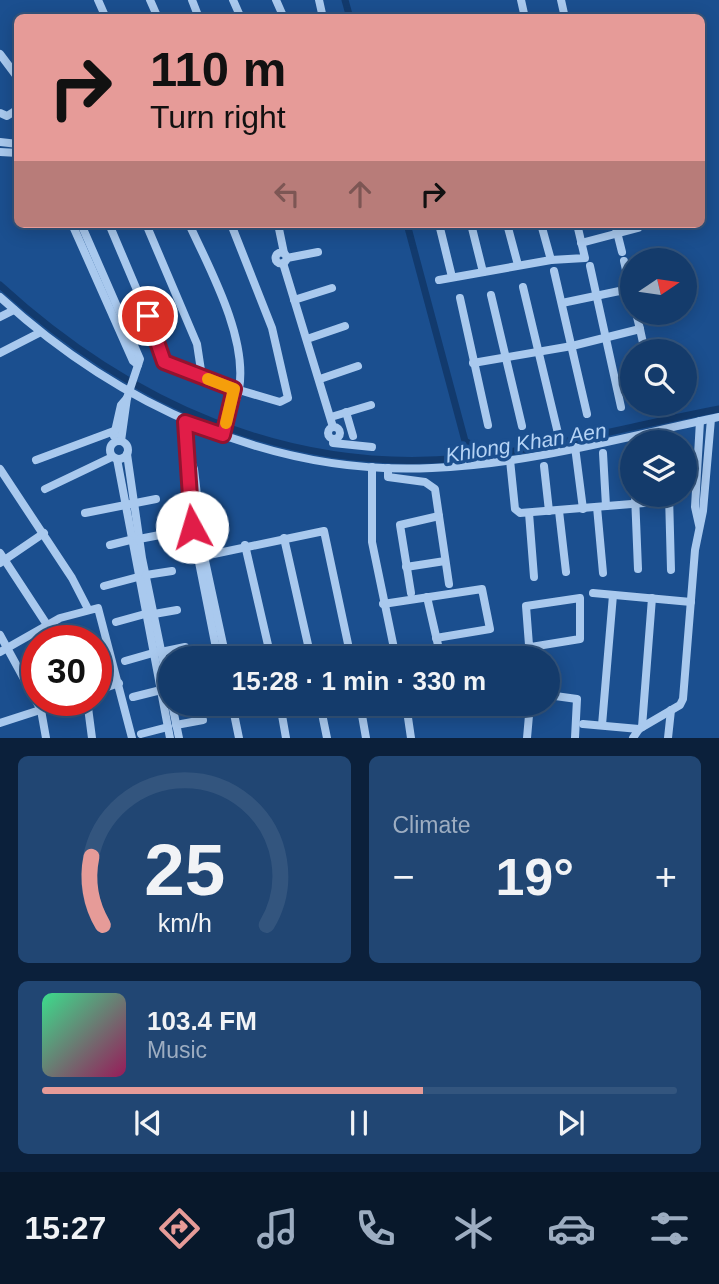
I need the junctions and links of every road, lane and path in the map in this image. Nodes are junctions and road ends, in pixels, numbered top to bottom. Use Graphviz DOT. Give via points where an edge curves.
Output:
graph roads {
  1 [pos="0,54"];
  2 [pos="14,73"];
  3 [pos="74,228"];
  4 [pos="83,228"];
  5 [pos="110,228"];
  6 [pos="148,228"];
  7 [pos="191,228"];
  8 [pos="233,228"];
  9 [pos="279,228"];
  10 [pos="440,228"];
  11 [pos="472,228"];
  12 [pos="508,228"];
  13 [pos="542,228"];
  14 [pos="578,228"];
  15 [pos="638,228"];
  16 [pos="617,229"];
  17 [pos="581,243"];
  18 [pos="621,248"];
  19 [pos="318,252"];
  20 [pos="284,258"];
  21 [pos="551,260"];
  22 [pos="518,265"];
  23 [pos="590,266"];
  24 [pos="554,271"];
  25 [pos="484,272"];
  26 [pos="452,277"];
  27 [pos="439,280"];
  28 [pos="523,287"];
  29 [pos="332,288"];
  30 [pos="620,294"];
  31 [pos="491,295"];
  32 [pos="598,296"];
  33 [pos="0,297"];
  34 [pos="460,298"];
  35 [pos="294,300"];
  36 [pos="562,303"];
  37 [pos="14,310"];
  38 [pos="0,317"];
  39 [pos="345,326"];
  40 [pos="639,326"];
  41 [pos="640,329"];
  42 [pos="38,332"];
  43 [pos="607,337"];
  44 [pos="642,339"];
  45 [pos="307,340"];
  46 [pos="572,346"];
  47 [pos="539,352"];
  48 [pos="0,353"];
  49 [pos="507,358"];
  50 [pos="473,363"];
  51 [pos="138,365"];
  52 [pos="358,366"];
  53 [pos="202,377"];
  54 [pos="320,379"];
  55 [pos="237,387"];
  56 [pos="129,393"];
  57 [pos="620,402"];
  58 [pos="371,405"];
  59 [pos="346,412"];
  60 [pos="587,414"];
  61 [pos="331,416"];
  62 [pos="715,418"];
  63 [pos="700,421"];
  64 [pos="185,422"];
  65 [pos="488,425"];
  66 [pos="522,426"];
  67 [pos="114,431"];
  68 [pos="223,433"];
  69 [pos="353,436"];
  70 [pos="118,442"];
  71 [pos="333,442"];
  72 [pos="372,447"];
  73 [pos="575,447"];
  74 [pos="562,448"];
  75 [pos="603,453"];
  76 [pos="127,454"];
  77 [pos="114,458"];
  78 [pos="36,460"];
  79 [pos="510,460"];
  80 [pos="331,461"];
  81 [pos="544,466"];
  82 [pos="372,467"];
  83 [pos="0,469"];
  84 [pos="388,473"];
  85 [pos="372,477"];
  86 [pos="44,489"];
  87 [pos="156,499"];
  88 [pos="128,503"];
  89 [pos="620,503"];
  90 [pos="601,506"];
  91 [pos="636,507"];
  92 [pos="669,507"];
  93 [pos="583,509"];
  94 [pos="549,511"];
  95 [pos="559,511"];
  96 [pos="85,513"];
  97 [pos="528,513"];
  98 [pos="439,516"];
  99 [pos="196,526"];
  100 [pos="699,528"];
  101 [pos="44,533"];
  102 [pos="165,534"];
  103 [pos="284,538"];
  104 [pos="135,540"];
  105 [pos="110,545"];
  106 [pos="245,545"];
  107 [pos="204,556"];
  108 [pos="2,559"];
  109 [pos="445,561"];
  110 [pos="406,567"];
  111 [pos="638,569"];
  112 [pos="671,570"];
  113 [pos="172,571"];
  114 [pos="566,572"];
  115 [pos="603,573"];
  116 [pos="142,576"];
  117 [pos="534,577"];
  118 [pos="449,584"];
  119 [pos="103,586"];
  120 [pos="411,593"];
  121 [pos="593,593"];
  122 [pos="613,595"];
  123 [pos="427,597"];
  124 [pos="652,598"];
  125 [pos="691,602"];
  126 [pos="383,604"];
  127 [pos="210,607"];
  128 [pos="88,609"];
  129 [pos="177,610"];
  130 [pos="150,614"];
  131 [pos="116,622"];
  132 [pos="48,625"];
  133 [pos="0,635"];
  134 [pos="436,638"];
  135 [pos="21,640"];
  136 [pos="216,646"];
  137 [pos="222,646"];
  138 [pos="268,646"];
  139 [pos="308,646"];
  140 [pos="348,646"];
  141 [pos="393,646"];
  142 [pos="438,646"];
  143 [pos="531,647"];
  144 [pos="4,649"];
  145 [pos="157,652"];
  146 [pos="158,656"];
  147 [pos="124,661"];
  148 [pos="21,677"];
  149 [pos="119,683"];
  150 [pos="112,685"];
  151 [pos="158,692"];
  152 [pos="560,695"];
  153 [pos="133,697"];
  154 [pos="671,710"];
  155 [pos="22,716"];
  156 [pos="42,716"];
  157 [pos="89,716"];
  158 [pos="171,716"];
  159 [pos="172,716"];
  160 [pos="234,716"];
  161 [pos="282,716"];
  162 [pos="322,716"];
  163 [pos="362,716"];
  164 [pos="407,716"];
  165 [pos="529,716"];
  166 [pos="203,720"];
  167 [pos="0,723"];
  168 [pos="583,724"];
  169 [pos="602,724"];
  170 [pos="172,726"];
  171 [pos="640,728"];
  172 [pos="141,734"];
  173 [pos="46,738"];
  174 [pos="92,738"];
  175 [pos="132,738"];
  176 [pos="170,738"];
  177 [pos="179,738"];
  178 [pos="239,738"];
  179 [pos="286,738"];
  180 [pos="327,738"];
  181 [pos="366,738"];
  182 [pos="411,738"];
  183 [pos="527,738"];
  184 [pos="575,738"];
  185 [pos="633,738"];
  186 [pos="668,738"];
  1 -- 2 [label="street"];
  3 -- 51 [label="street"];
  4 -- 51 [label="street" via="138,353"];
  5 -- 53 [label="street" via="164,362"];
  6 -- 53 [label="street" via="197,344"];
  7 -- 55 [label="street" via="233,330 240,369"];
  8 -- 55 [label="street" via="259,289 288,398 280,402"];
  9 -- 20 [label="street"];
  10 -- 26 [label="street"];
  11 -- 25 [label="street"];
  12 -- 22 [label="street"];
  13 -- 21 [label="street"];
  14 -- 17 [label="street"];
  15 -- 16 [label="street"];
  16 -- 17 [label="street"];
  16 -- 18 [label="street"];
  17 -- 21 [label="street" via="585,258"];
  19 -- 20 [label="street"];
  20 -- 35 [label="street"];
  21 -- 22 [label="street"];
  22 -- 25 [label="street"];
  23 -- 32 [label="street"];
  24 -- 36 [label="street"];
  25 -- 26 [label="street"];
  26 -- 27 [label="street"];
  28 -- 47 [label="street"];
  29 -- 35 [label="street"];
  30 -- 32 [label="street"];
  31 -- 49 [label="street"];
  32 -- 36 [label="street"];
  32 -- 43 [label="street"];
  33 -- 37 [label="street"];
  34 -- 50 [label="street"];
  35 -- 45 [label="street"];
  36 -- 46 [label="street"];
  37 -- 38 [label="street"];
  37 -- 42 [label="street"];
  39 -- 45 [label="street"];
  40 -- 41 [label="street"];
  41 -- 43 [label="street"];
  41 -- 44 [label="street"];
  42 -- 48 [label="street"];
  42 -- 56 [label="street"];
  43 -- 46 [label="street"];
  43 -- 57 [label="street"];
  45 -- 54 [label="street"];
  46 -- 47 [label="street"];
  46 -- 60 [label="street"];
  47 -- 49 [label="street"];
  47 -- 74 [label="street"];
  49 -- 50 [label="street"];
  49 -- 66 [label="street"];
  50 -- 65 [label="street"];
  51 -- 56 [label="street"];
  52 -- 54 [label="street"];
  53 -- 55 [label="street"];
  54 -- 61 [label="street"];
  55 -- 68 [label="street"];
  56 -- 64 [label="street"];
  56 -- 67 [label="street"];
  56 -- 70 [label="street"];
  58 -- 59 [label="street"];
  59 -- 61 [label="street"];
  59 -- 69 [label="street"];
  61 -- 71 [label="street" via="327,435"];
  62 -- 63 [label="street"];
  62 -- 100 [label="street"];
  63 -- 73 [label="street"];
  63 -- 100 [label="street" via="695,507"];
  64 -- 68 [label="street"];
  64 -- 99 [label="street"];
  67 -- 70 [label="street"];
  67 -- 78 [label="street"];
  68 -- 80 [label="street"];
  70 -- 76 [label="street" via="128,448"];
  70 -- 77 [label="street" via="110,448"];
  71 -- 72 [label="street"];
  71 -- 80 [label="street"];
  73 -- 74 [label="street"];
  73 -- 93 [label="street"];
  74 -- 79 [label="street"];
  75 -- 90 [label="street"];
  76 -- 77 [label="street"];
  76 -- 88 [label="street"];
  77 -- 86 [label="street"];
  77 -- 88 [label="street"];
  79 -- 84 [label="street"];
  79 -- 97 [label="street" via="515,509"];
  80 -- 82 [label="street"];
  81 -- 94 [label="street"];
  82 -- 84 [label="street"];
  82 -- 85 [label="street"];
  83 -- 101 [label="street"];
  84 -- 85 [label="street"];
  84 -- 98 [label="street" via="430,484"];
  85 -- 126 [label="street" via="372,542"];
  87 -- 88 [label="street"];
  88 -- 96 [label="street"];
  88 -- 104 [label="street"];
  89 -- 90 [label="street"];
  90 -- 93 [label="street"];
  90 -- 115 [label="street"];
  91 -- 111 [label="street"];
  92 -- 112 [label="street"];
  93 -- 95 [label="street"];
  94 -- 95 [label="street"];
  94 -- 97 [label="street"];
  95 -- 114 [label="street"];
  97 -- 117 [label="street"];
  98 -- 109 [label="street"];
  98 -- 110 [label="street" via="400,524"];
  99 -- 107 [label="street"];
  99 -- 127 [label="street"];
  100 -- 125 [label="street"];
  101 -- 108 [label="street"];
  101 -- 128 [label="street"];
  102 -- 104 [label="street"];
  103 -- 106 [label="street"];
  103 -- 139 [label="street"];
  103 -- 140 [label="street" via="324,531"];
  104 -- 105 [label="street"];
  104 -- 116 [label="street"];
  106 -- 107 [label="street"];
  106 -- 138 [label="street"];
  107 -- 127 [label="street"];
  108 -- 132 [label="street"];
  109 -- 110 [label="street"];
  109 -- 118 [label="street"];
  110 -- 120 [label="street"];
  113 -- 116 [label="street"];
  116 -- 119 [label="street"];
  116 -- 130 [label="street"];
  121 -- 122 [label="street"];
  122 -- 124 [label="street"];
  122 -- 169 [label="street"];
  123 -- 126 [label="street"];
  123 -- 134 [label="street"];
  123 -- 134 [label="street" via="483,590 490,629"];
  124 -- 125 [label="street"];
  124 -- 171 [label="street"];
  125 -- 154 [label="street" via="683,699"];
  126 -- 141 [label="street"];
  127 -- 136 [label="street"];
  127 -- 137 [label="street"];
  128 -- 132 [label="street"];
  128 -- 149 [label="street" via="99,610"];
  129 -- 130 [label="street"];
  130 -- 131 [label="street"];
  130 -- 145 [label="street"];
  133 -- 144 [label="street"];
  134 -- 142 [label="street"];
  135 -- 144 [label="street"];
  143 -- 143 [label="street" via="580,639 580,598 527,605"];
  144 -- 148 [label="street"];
  145 -- 146 [label="street"];
  145 -- 147 [label="street"];
  149 -- 150 [label="street"];
  149 -- 175 [label="street"];
  151 -- 153 [label="street"];
  152 -- 184 [label="street" via="575,696 578,701"];
  154 -- 171 [label="street"];
  154 -- 186 [label="street"];
  155 -- 167 [label="street"];
  156 -- 173 [label="street"];
  157 -- 174 [label="street"];
  158 -- 170 [label="street"];
  159 -- 170 [label="street"];
  160 -- 178 [label="street"];
  161 -- 179 [label="street"];
  162 -- 180 [label="street"];
  163 -- 181 [label="street"];
  164 -- 182 [label="street"];
  165 -- 183 [label="street"];
  166 -- 170 [label="street"];
  168 -- 169 [label="street"];
  169 -- 171 [label="street"];
  170 -- 172 [label="street"];
  170 -- 176 [label="street"];
  170 -- 177 [label="street"];
  171 -- 185 [label="street"];
}
